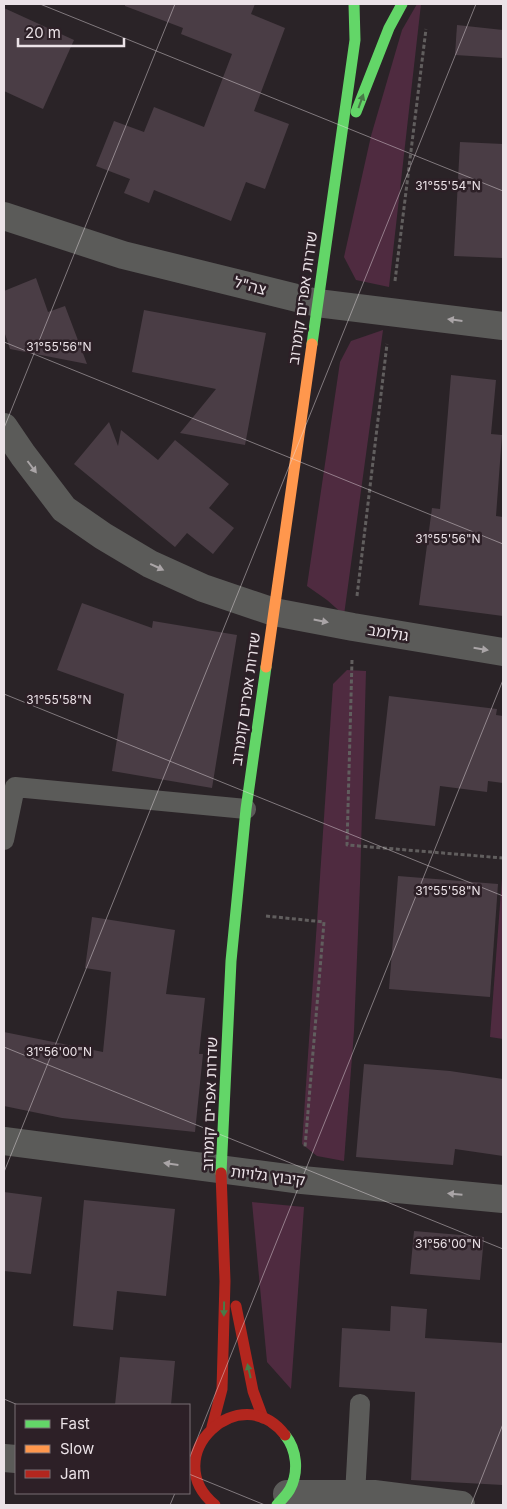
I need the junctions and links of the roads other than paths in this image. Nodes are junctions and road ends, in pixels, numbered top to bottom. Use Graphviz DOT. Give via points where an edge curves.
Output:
graph roads {
  1 [pos="354,4"];
  2 [pos="402,4"];
  3 [pos="338,163"];
  4 [pos="4,216"];
  5 [pos="318,303"];
  6 [pos="503,326"];
  7 [pos="4,427"];
  8 [pos="274,612"];
  9 [pos="503,652"];
  10 [pos="246,809"];
  11 [pos="4,840"];
  12 [pos="4,1141"];
  13 [pos="221,1170"];
  14 [pos="503,1199"];
  15 [pos="224,1243"];
  16 [pos="360,1404"];
  17 [pos="264,1418"];
  18 [pos="212,1427"];
  19 [pos="355,1495"];
  20 [pos="205,1497"];
  21 [pos="282,1500"];
  22 [pos="461,1505"];
  1 -- 3 [label="street, שדרות אפרים קומרוב" via="355,40"];
  3 -- 2 [label="street, שדרות אפרים קומרוב, one-way" via="389,28"];
  3 -- 5 [label="street, שדרות אפרים קומרוב"];
  4 -- 5 [label="street, צה\"ל" via="123,255"];
  6 -- 5 [label="street, צה\"ל, one-way"];
  5 -- 8 [label="street, שדרות אפרים קומרוב"];
  7 -- 8 [label="street, גולומב, one-way" via="64,510 150,564 203,588"];
  8 -- 9 [label="street, גולומב, one-way"];
  8 -- 10 [label="street, שדרות אפרים קומרוב"];
  10 -- 11 [label="lane" via="15,787"];
  10 -- 13 [label="street, שדרות אפרים קומרוב" via="231,961"];
  13 -- 12 [label="street, קיבוץ גלויות, one-way"];
  14 -- 13 [label="street, קיבוץ גלויות, one-way"];
  13 -- 15 [label="street, שדרות אפרים קומרוב"];
  17 -- 15 [label="street, שדרות אפרים קומרוב, one-way" via="253,1391"];
  15 -- 18 [label="street, שדרות אפרים קומרוב, one-way" via="222,1389"];
  16 -- 19 [label="lane"];
  17 -- 18 [label="street" via="237,1415"];
  17 -- 21 [label="street" via="288,1437 294,1450 297,1465 294,1481"];
  18 -- 20 [label="street" via="196,1454 195,1471"];
  19 -- 21 [label="street"];
  19 -- 22 [label="street" via="374,1494"];
}
